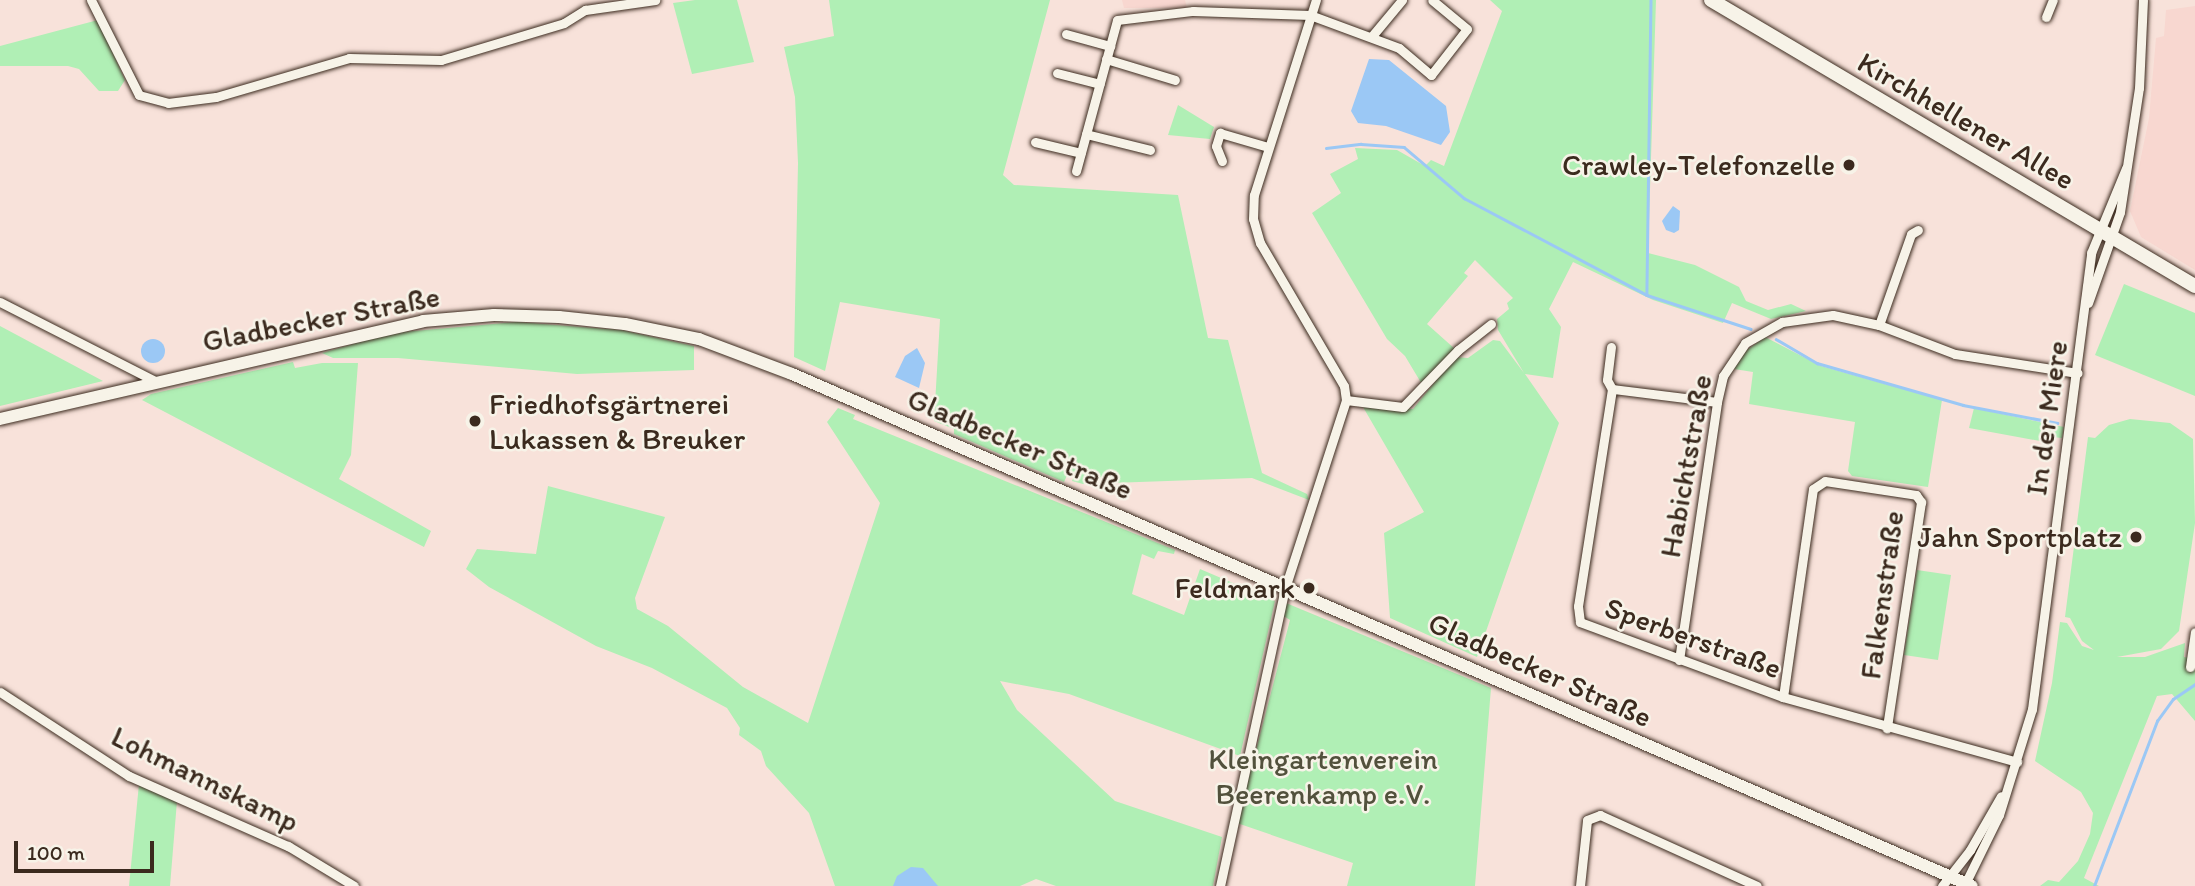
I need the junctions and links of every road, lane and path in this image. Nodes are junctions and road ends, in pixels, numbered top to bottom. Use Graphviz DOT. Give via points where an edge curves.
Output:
graph roads {
  1 [pos="91,0"];
  2 [pos="591,0"];
  3 [pos="655,0"];
  4 [pos="1316,0"];
  5 [pos="1402,0"];
  6 [pos="1432,0"];
  7 [pos="1711,0"];
  8 [pos="2053,0"];
  9 [pos="2143,0"];
  10 [pos="585,10"];
  11 [pos="1310,15"];
  12 [pos="2046,17"];
  13 [pos="1066,34"];
  14 [pos="1372,36"];
  15 [pos="1110,46"];
  16 [pos="1106,59"];
  17 [pos="1057,73"];
  18 [pos="1175,80"];
  19 [pos="1100,84"];
  20 [pos="1086,134"];
  21 [pos="1035,142"];
  22 [pos="1268,147"];
  23 [pos="1150,150"];
  24 [pos="1081,153"];
  25 [pos="1222,161"];
  26 [pos="2126,168"];
  27 [pos="1076,171"];
  28 [pos="2098,229"];
  29 [pos="1917,230"];
  30 [pos="2113,238"];
  31 [pos="2195,286"];
  32 [pos="0,302"];
  33 [pos="2087,306"];
  34 [pos="1491,324"];
  35 [pos="1879,325"];
  36 [pos="1611,346"];
  37 [pos="2078,373"];
  38 [pos="155,381"];
  39 [pos="1612,390"];
  40 [pos="1346,400"];
  41 [pos="1717,402"];
  42 [pos="0,419"];
  43 [pos="1285,587"];
  44 [pos="2195,632"];
  45 [pos="1679,660"];
  46 [pos="2190,667"];
  47 [pos="0,692"];
  48 [pos="1783,697"];
  49 [pos="1887,729"];
  50 [pos="2017,762"];
  51 [pos="2008,782"];
  52 [pos="1946,881"];
  53 [pos="1967,885"];
  54 [pos="354,886"];
  55 [pos="1220,886"];
  56 [pos="1580,886"];
  57 [pos="1757,886"];
  1 -- 10 [label="street" via="139,95 168,103 216,97 349,58 441,60 564,23"];
  2 -- 10 [label="street"];
  3 -- 10 [label="street"];
  4 -- 11 [label="street"];
  5 -- 14 [label="street"];
  6 -- 14 [label="street" via="1467,29 1431,75 1399,48"];
  7 -- 28 [label="main road, Kirchhellener Allee"];
  8 -- 12 [label="street"];
  9 -- 26 [label="street" via="2139,88"];
  11 -- 14 [label="street"];
  11 -- 15 [label="street" via="1220,10 1130,15 1117,20"];
  11 -- 22 [label="street"];
  13 -- 15 [label="street"];
  15 -- 16 [label="street"];
  16 -- 18 [label="street"];
  16 -- 19 [label="street"];
  17 -- 19 [label="street"];
  19 -- 20 [label="street"];
  20 -- 23 [label="street"];
  20 -- 24 [label="street"];
  21 -- 24 [label="street"];
  22 -- 25 [label="street" via="1220,133 1216,146"];
  22 -- 40 [label="street" via="1254,195 1253,219 1260,243 1344,386"];
  24 -- 27 [label="street"];
  26 -- 28 [label="street, In der Miere"];
  26 -- 30 [label="street, In der Miere"];
  28 -- 30 [label="main road, Kirchhellener Allee"];
  28 -- 33 [label="street, In der Miere" via="2091,253"];
  29 -- 35 [label="street" via="1911,234"];
  30 -- 31 [label="main road, Kirchhellener Allee"];
  30 -- 33 [label="street, In der Miere"];
  32 -- 38 [label="street"];
  33 -- 37 [label="street, In der Miere"];
  34 -- 40 [label="street" via="1403,407"];
  35 -- 37 [label="street, Habichtstraße" via="1955,354"];
  35 -- 41 [label="street, Habichtstraße" via="1833,315 1782,322 1740,348 1723,376"];
  36 -- 39 [label="street, Sperberstraße" via="1607,380"];
  37 -- 50 [label="street, In der Miere" via="2037,685"];
  38 -- 42 [label="main road, Gladbecker Straße"];
  38 -- 43 [label="main road, Gladbecker Straße" via="423,321 494,315 625,324 699,339 760,360"];
  39 -- 41 [label="street"];
  39 -- 45 [label="street, Sperberstraße" via="1578,606 1580,622"];
  40 -- 43 [label="street"];
  41 -- 45 [label="street, Habichtstraße"];
  43 -- 52 [label="main road, Gladbecker Straße"];
  43 -- 55 [label="street"];
  44 -- 46 [label="street"];
  45 -- 48 [label="street, Sperberstraße"];
  47 -- 54 [label="street, Lohmannskamp" via="129,776 288,846"];
  48 -- 49 [label="street, Sperberstraße"];
  48 -- 49 [label="street, Falkenstraße" via="1813,489 1825,481 1916,495 1921,502"];
  49 -- 50 [label="street, Sperberstraße"];
  50 -- 51 [label="street, In der Miere"];
  51 -- 52 [label="street, In der Miere" via="1970,850"];
  51 -- 53 [label="street, In der Miere" via="1999,815"];
  52 -- 53 [label="main road, Gladbecker Straße"];
  56 -- 57 [label="street" via="1587,820 1600,815"];
}
